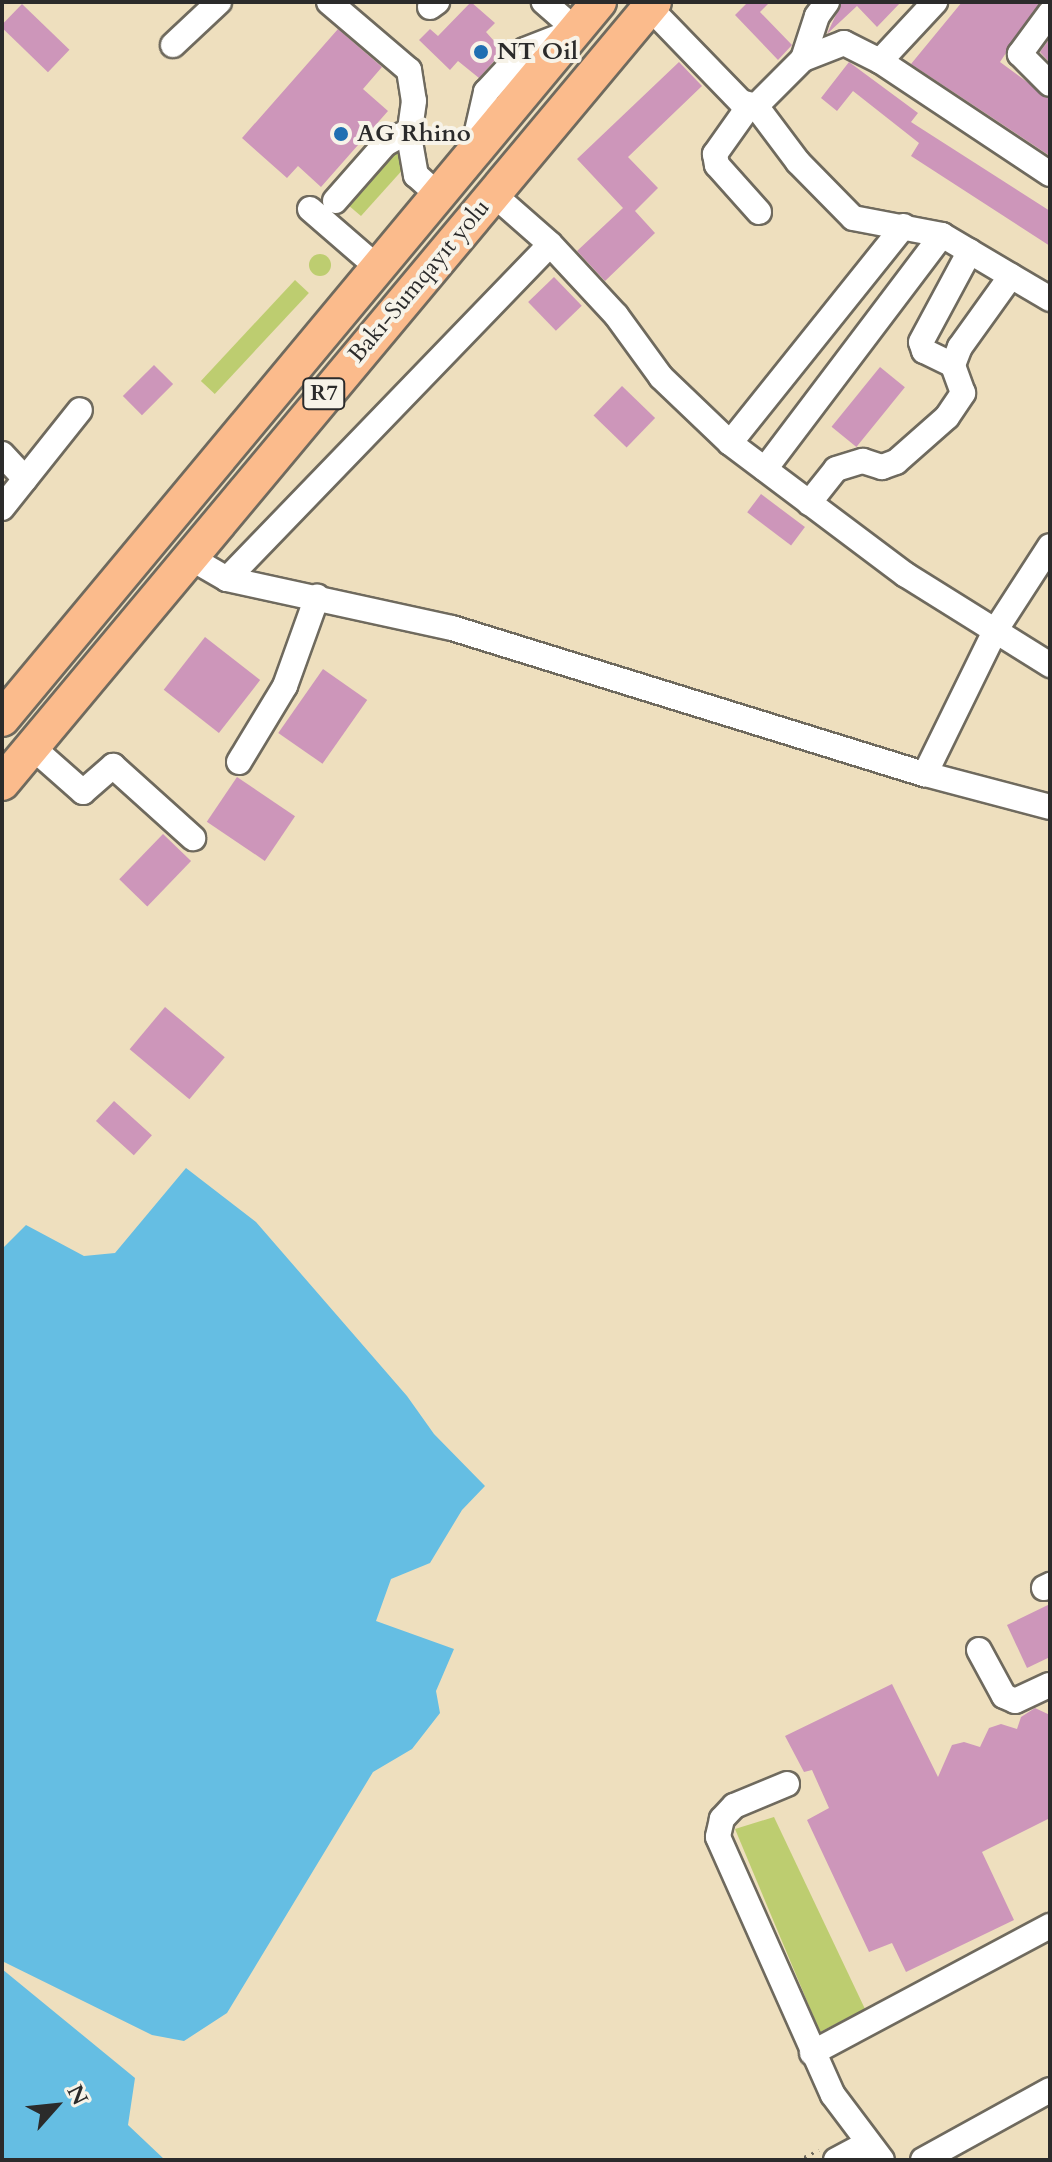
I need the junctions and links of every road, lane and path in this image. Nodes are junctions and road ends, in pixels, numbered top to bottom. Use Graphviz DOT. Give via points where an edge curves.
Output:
graph roads {
  1 [pos="219,2"];
  2 [pos="329,2"];
  3 [pos="544,2"];
  4 [pos="599,2"];
  5 [pos="827,2"];
  6 [pos="935,2"];
  7 [pos="652,5"];
  8 [pos="1050,13"];
  9 [pos="576,30"];
  10 [pos="173,45"];
  11 [pos="803,59"];
  12 [pos="880,61"];
  13 [pos="1050,84"];
  14 [pos="752,106"];
  15 [pos="409,136"];
  16 [pos="1050,174"];
  17 [pos="492,193"];
  18 [pos="437,194"];
  19 [pos="335,201"];
  20 [pos="310,209"];
  21 [pos="759,212"];
  22 [pos="904,226"];
  23 [pos="942,235"];
  24 [pos="550,244"];
  25 [pos="970,251"];
  26 [pos="377,267"];
  27 [pos="1011,276"];
  28 [pos="1050,299"];
  29 [pos="953,365"];
  30 [pos="80,410"];
  31 [pos="730,443"];
  32 [pos="2,454"];
  33 [pos="765,469"];
  34 [pos="25,479"];
  35 [pos="809,503"];
  36 [pos="2,508"];
  37 [pos="1050,546"];
  38 [pos="189,557"];
  39 [pos="227,579"];
  40 [pos="317,597"];
  41 [pos="995,631"];
  42 [pos="1050,665"];
  43 [pos="6,706"];
  44 [pos="32,747"];
  45 [pos="239,762"];
  46 [pos="925,774"];
  47 [pos="2,783"];
  48 [pos="1050,807"];
  49 [pos="193,838"];
  50 [pos="979,1650"];
  51 [pos="1050,1685"];
  52 [pos="787,1784"];
  53 [pos="1050,1926"];
  54 [pos="812,2053"];
  55 [pos="1050,2090"];
  56 [pos="874,2152"];
  57 [pos="836,2160"];
  58 [pos="923,2160"];
  1 -- 10 [label="lane"];
  2 -- 15 [label="lane" via="409,70 414,101"];
  3 -- 9 [label="lane"];
  4 -- 9 [label="highway, Bakı-Sumqayıt yolu / R7"];
  5 -- 11 [label="lane"];
  6 -- 12 [label="lane"];
  7 -- 14 [label="lane"];
  7 -- 17 [label="highway, Bakı-Sumqayıt yolu / R7"];
  8 -- 13 [label="lane" via="1020,54"];
  9 -- 18 [label="highway, Bakı-Sumqayıt yolu / R7"];
  11 -- 12 [label="lane" via="844,43"];
  11 -- 14 [label="lane"];
  12 -- 16 [label="lane"];
  14 -- 21 [label="lane" via="715,154 717,165"];
  14 -- 22 [label="lane" via="853,218 868,225"];
  15 -- 18 [label="lane" via="412,167"];
  15 -- 19 [label="lane" via="395,136 385,144"];
  17 -- 24 [label="lane"];
  17 -- 38 [label="highway, Bakı-Sumqayıt yolu / R7"];
  18 -- 26 [label="highway, Bakı-Sumqayıt yolu / R7"];
  20 -- 26 [label="lane"];
  22 -- 23 [label="lane"];
  22 -- 31 [label="lane"];
  23 -- 25 [label="lane"];
  23 -- 33 [label="lane"];
  24 -- 31 [label="lane" via="616,315 661,377"];
  24 -- 39 [label="lane"];
  25 -- 27 [label="lane"];
  25 -- 29 [label="lane" via="921,342 924,351"];
  26 -- 43 [label="highway, Bakı-Sumqayıt yolu / R7"];
  27 -- 28 [label="lane"];
  27 -- 29 [label="lane"];
  29 -- 35 [label="lane" via="963,393 920,444 882,467 863,461 836,469"];
  30 -- 34 [label="lane"];
  31 -- 33 [label="lane"];
  32 -- 34 [label="lane"];
  33 -- 35 [label="lane"];
  34 -- 36 [label="lane"];
  35 -- 41 [label="lane" via="906,575"];
  37 -- 41 [label="lane"];
  38 -- 39 [label="lane"];
  38 -- 44 [label="highway, Bakı-Sumqayıt yolu / R7"];
  39 -- 40 [label="lane"];
  40 -- 45 [label="lane" via="285,686"];
  40 -- 46 [label="lane" via="452,628"];
  41 -- 42 [label="lane"];
  41 -- 46 [label="lane"];
  44 -- 47 [label="highway, Bakı-Sumqayıt yolu / R7"];
  44 -- 49 [label="lane" via="83,792 113,766"];
  46 -- 48 [label="lane"];
  50 -- 51 [label="lane" via="1004,1696 1015,1701"];
  52 -- 54 [label="lane" via="734,1806 722,1819 718,1837"];
  53 -- 54 [label="lane"];
  54 -- 56 [label="lane" via="844,2115"];
  55 -- 58 [label="lane"];
  56 -- 57 [label="lane"];
}
